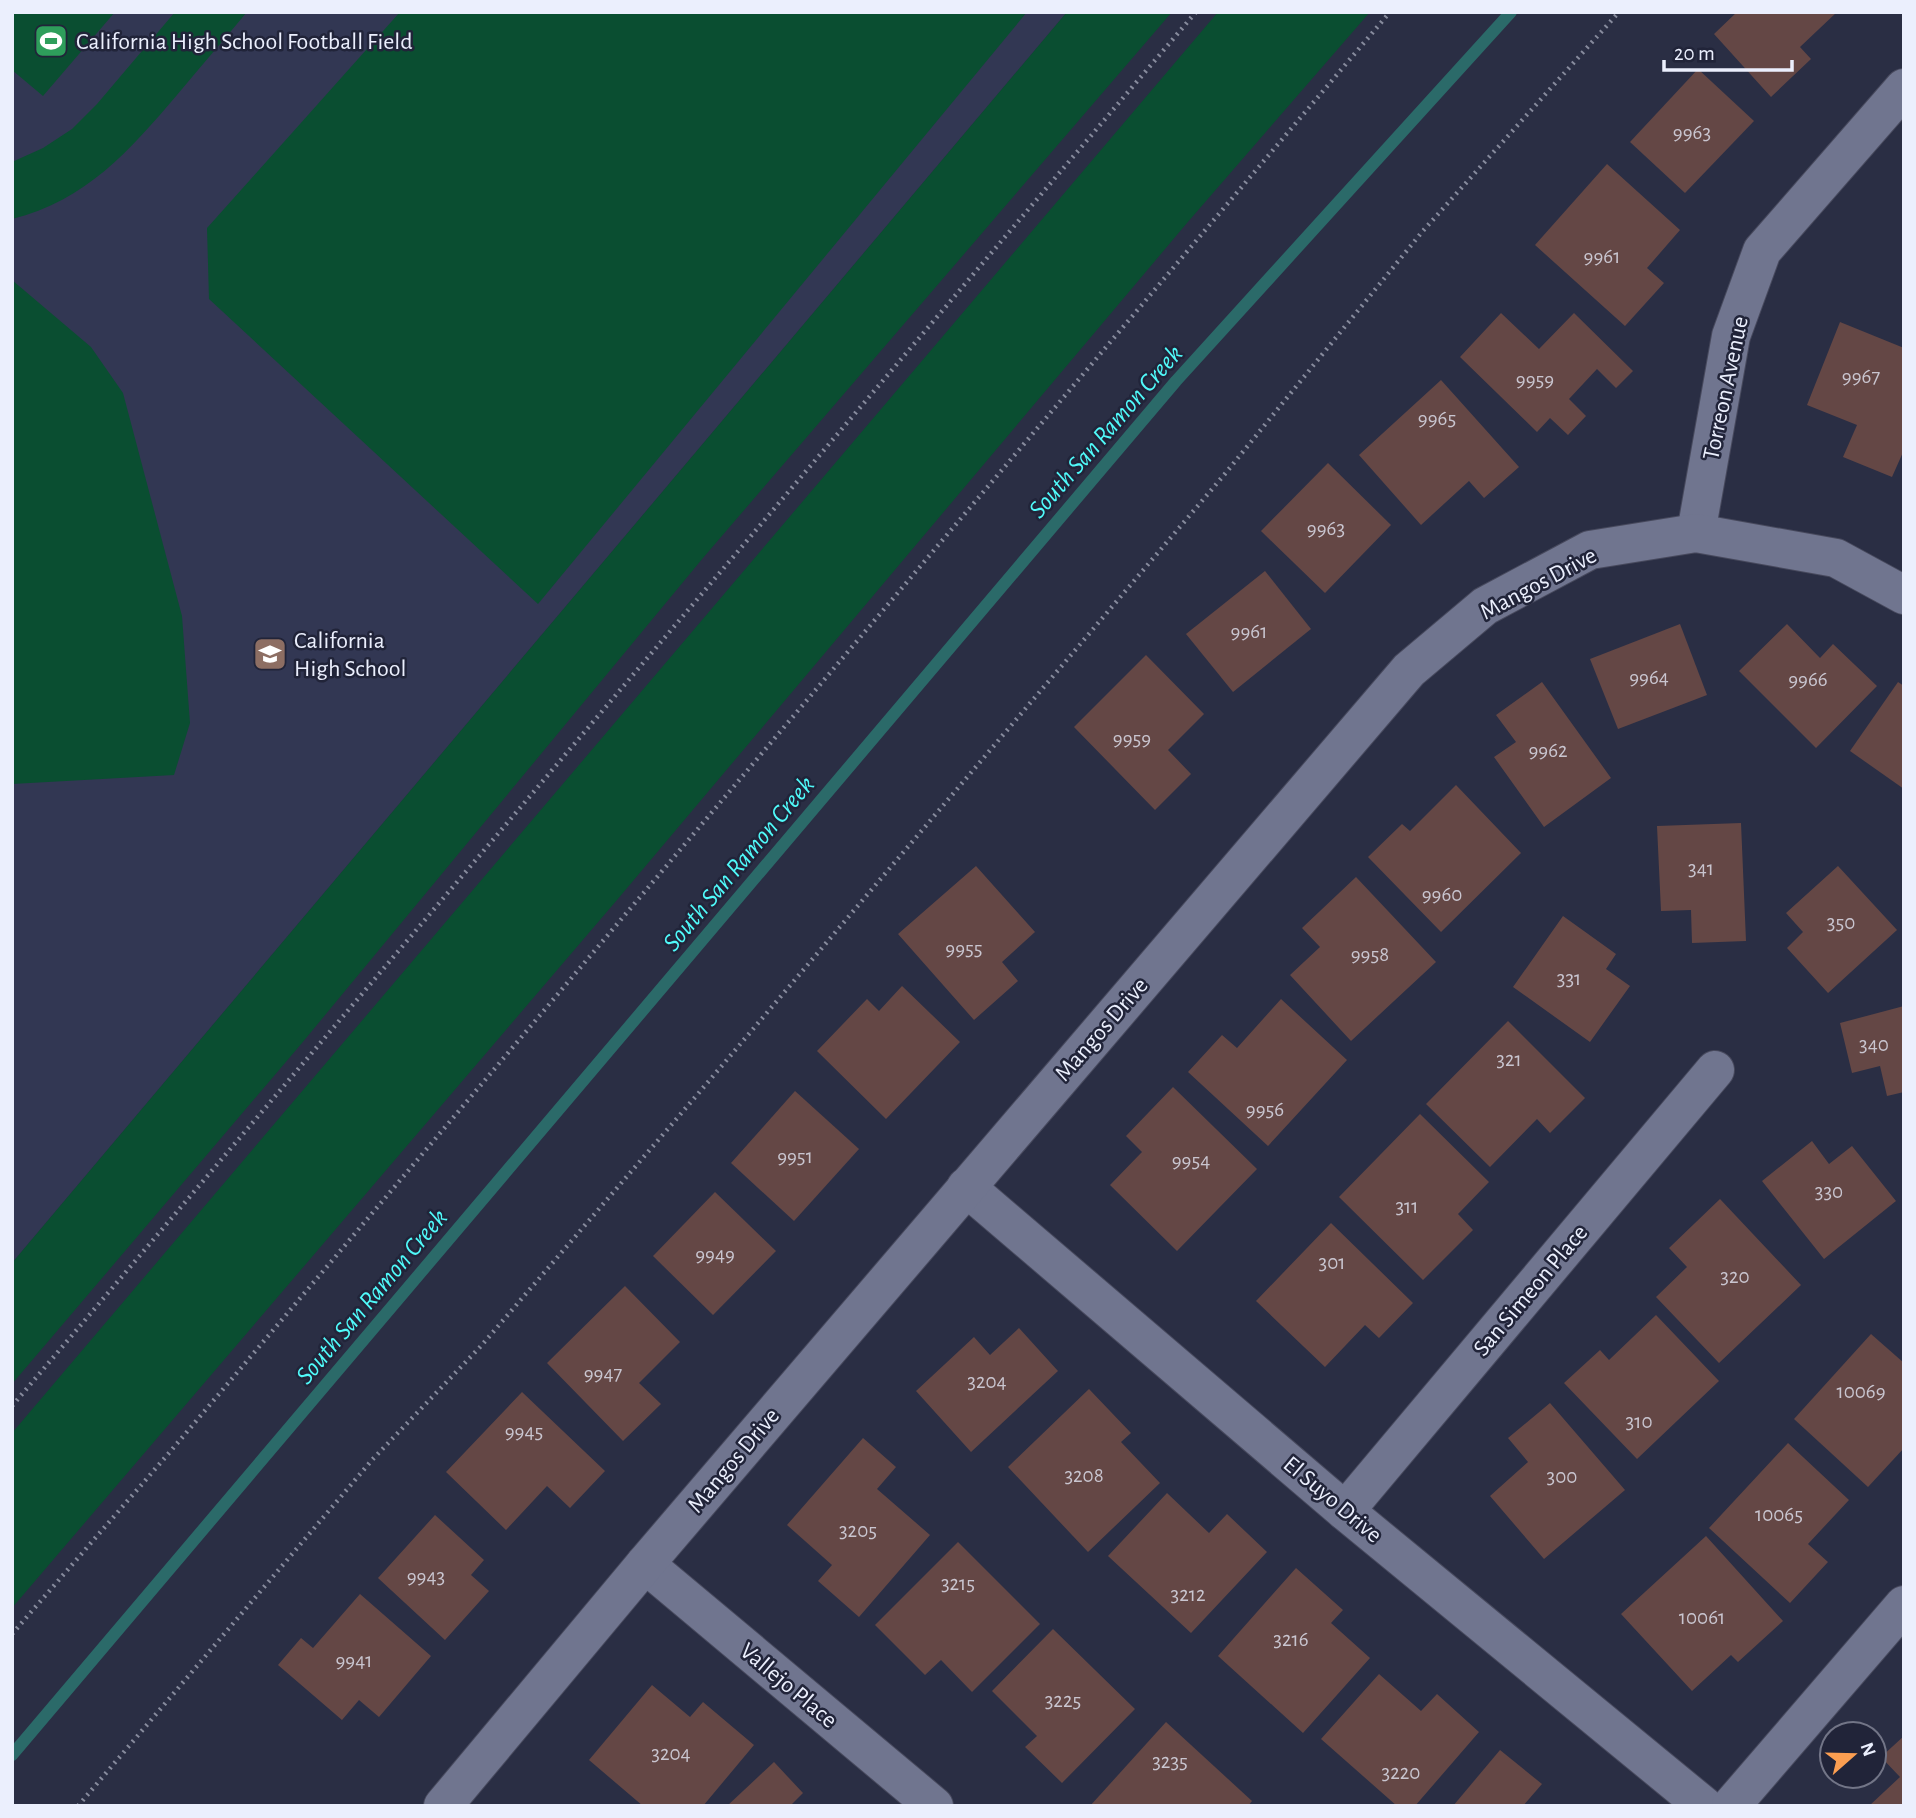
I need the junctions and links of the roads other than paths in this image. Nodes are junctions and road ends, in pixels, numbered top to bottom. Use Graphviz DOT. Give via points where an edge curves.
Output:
graph roads {
  1 [pos="1904,88"];
  2 [pos="1696,533"];
  3 [pos="1904,595"];
  4 [pos="1715,1070"];
  5 [pos="966,1187"];
  6 [pos="1345,1511"];
  7 [pos="645,1564"];
  8 [pos="1904,1605"];
  9 [pos="443,1806"];
  10 [pos="934,1806"];
  11 [pos="1704,1806"];
  12 [pos="1731,1806"];
  1 -- 2 [label="street, Torreon Avenue" via="1762,251 1731,335"];
  2 -- 3 [label="street, Mangos Drive" via="1836,558"];
  2 -- 5 [label="street, Mangos Drive" via="1590,550 1485,606 1409,670"];
  4 -- 6 [label="street, San Simeon Place"];
  5 -- 6 [label="street, El Suyo Drive"];
  5 -- 7 [label="street, Mangos Drive"];
  6 -- 11 [label="street, El Suyo Drive"];
  7 -- 9 [label="street, Mangos Drive"];
  7 -- 10 [label="street, Vallejo Place"];
  8 -- 12 [label="street"];
}
